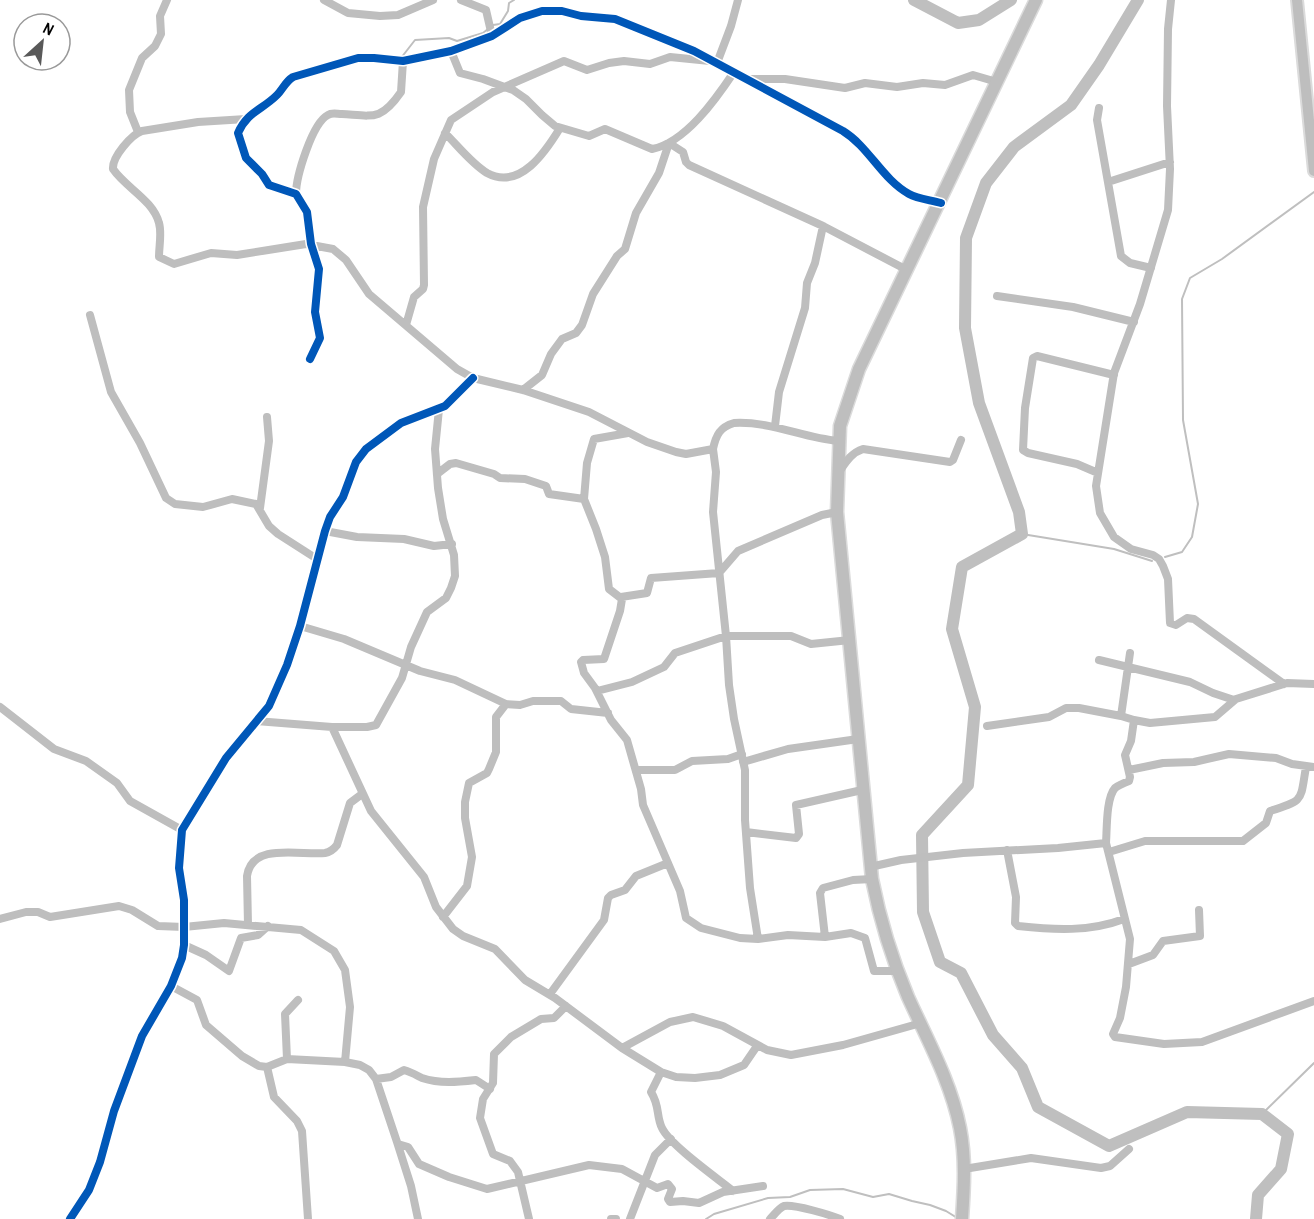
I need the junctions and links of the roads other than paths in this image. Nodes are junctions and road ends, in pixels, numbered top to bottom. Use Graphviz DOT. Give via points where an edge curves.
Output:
graph roads {
  1 [pos="167,0"];
  2 [pos="324,0"];
  3 [pos="433,0"];
  4 [pos="461,0"];
  5 [pos="738,0"];
  6 [pos="1036,0"];
  7 [pos="1172,0"];
  8 [pos="1297,0"];
  9 [pos="492,36"];
  10 [pos="451,51"];
  11 [pos="403,61"];
  12 [pos="715,62"];
  13 [pos="734,72"];
  14 [pos="747,79"];
  15 [pos="997,82"];
  16 [pos="506,87"];
  17 [pos="1099,108"];
  18 [pos="246,119"];
  19 [pos="560,128"];
  20 [pos="138,132"];
  21 [pos="445,133"];
  22 [pos="669,143"];
  23 [pos="1170,162"];
  24 [pos="1314,171"];
  25 [pos="1108,182"];
  26 [pos="296,194"];
  27 [pos="941,202"];
  28 [pos="824,226"];
  29 [pos="311,244"];
  30 [pos="1151,268"];
  31 [pos="907,270"];
  32 [pos="997,296"];
  33 [pos="90,315"];
  34 [pos="1134,322"];
  35 [pos="406,325"];
  36 [pos="310,359"];
  37 [pos="1114,375"];
  38 [pos="473,378"];
  39 [pos="523,390"];
  40 [pos="439,409"];
  41 [pos="267,417"];
  42 [pos="775,426"];
  43 [pos="628,433"];
  44 [pos="961,440"];
  45 [pos="838,441"];
  46 [pos="713,448"];
  47 [pos="1098,473"];
  48 [pos="437,474"];
  49 [pos="837,475"];
  50 [pos="584,499"];
  51 [pos="260,508"];
  52 [pos="837,512"];
  53 [pos="325,531"];
  54 [pos="452,544"];
  55 [pos="317,559"];
  56 [pos="719,573"];
  57 [pos="621,597"];
  58 [pos="300,626"];
  59 [pos="726,636"];
  60 [pos="850,640"];
  61 [pos="1130,653"];
  62 [pos="1099,660"];
  63 [pos="406,664"];
  64 [pos="1128,667"];
  65 [pos="1284,684"];
  66 [pos="1314,684"];
  67 [pos="597,691"];
  68 [pos="1234,700"];
  69 [pos="506,704"];
  70 [pos="0,707"];
  71 [pos="608,713"];
  72 [pos="1121,716"];
  73 [pos="1134,720"];
  74 [pos="256,721"];
  75 [pos="987,726"];
  76 [pos="332,728"];
  77 [pos="858,739"];
  78 [pos="742,758"];
  79 [pos="1310,767"];
  80 [pos="636,770"];
  81 [pos="1129,770"];
  82 [pos="862,790"];
  83 [pos="362,794"];
  84 [pos="182,830"];
  85 [pos="746,832"];
  86 [pos="1106,843"];
  87 [pos="1007,850"];
  88 [pos="1109,852"];
  89 [pos="668,863"];
  90 [pos="871,873"];
  91 [pos="1199,909"];
  92 [pos="443,917"];
  93 [pos="0,918"];
  94 [pos="1124,919"];
  95 [pos="248,925"];
  96 [pos="268,926"];
  97 [pos="184,927"];
  98 [pos="825,937"];
  99 [pos="758,939"];
  100 [pos="184,945"];
  101 [pos="1128,964"];
  102 [pos="898,971"];
  103 [pos="171,986"];
  104 [pos="550,994"];
  105 [pos="298,1000"];
  106 [pos="1314,1001"];
  107 [pos="566,1006"];
  108 [pos="921,1023"];
  109 [pos="757,1046"];
  110 [pos="622,1048"];
  111 [pos="287,1059"];
  112 [pos="345,1062"];
  113 [pos="267,1067"];
  114 [pos="661,1072"];
  115 [pos="376,1079"];
  116 [pos="490,1089"];
  117 [pos="671,1139"];
  118 [pos="398,1144"];
  119 [pos="1129,1149"];
  120 [pos="964,1169"];
  121 [pos="520,1181"];
  122 [pos="644,1181"];
  123 [pos="763,1186"];
  124 [pos="733,1191"];
  125 [pos="962,1217"];
  126 [pos="70,1219"];
  127 [pos="308,1219"];
  128 [pos="418,1219"];
  129 [pos="529,1219"];
  130 [pos="630,1219"];
  131 [pos="770,1219"];
  132 [pos="840,1219"];
  1 -- 20 [label="street" via="160,16 161,34 142,58 129,90 130,112"];
  2 -- 3 [label="street" via="348,13 380,16 398,15"];
  4 -- 9 [label="street" via="486,10"];
  5 -- 12 [label="street"];
  6 -- 15 [label="highway"];
  7 -- 23 [label="street" via="1168,40"];
  8 -- 24 [label="main road"];
  9 -- 10 [label="street"];
  9 -- 12 [label="street" via="532,13 562,11 615,19"];
  10 -- 11 [label="street"];
  10 -- 16 [label="street" via="460,73"];
  11 -- 18 [label="street" via="358,58 293,77"];
  11 -- 26 [label="street" via="401,92 380,114 332,113 321,121 310,142"];
  12 -- 13 [label="street"];
  12 -- 16 [label="street" via="670,57 650,64 624,61 587,70 564,61"];
  13 -- 14 [label="street"];
  13 -- 22 [label="street" via="712,102"];
  14 -- 15 [label="street" via="785,79 845,88 865,83 897,87 945,85 973,75"];
  14 -- 27 [label="street" via="848,134 906,192"];
  15 -- 27 [label="highway"];
  16 -- 19 [label="street"];
  16 -- 21 [label="street" via="453,118"];
  17 -- 25 [label="street" via="1097,120"];
  18 -- 20 [label="street"];
  18 -- 26 [label="street" via="238,133 247,160 271,186"];
  19 -- 21 [label="street" via="539,160 507,176 484,171"];
  19 -- 22 [label="street" via="589,136 605,129 652,149"];
  20 -- 29 [label="street" via="114,159 113,169 155,213 160,224 159,257 174,264 212,253 237,255"];
  21 -- 35 [label="street" via="434,159 423,207 424,285 414,297"];
  22 -- 28 [label="street" via="683,152 689,165"];
  22 -- 39 [label="street" via="659,173 636,213 625,249 593,294 582,325 576,333 562,339 542,375"];
  23 -- 25 [label="street"];
  23 -- 30 [label="street" via="1168,210"];
  25 -- 30 [label="street" via="1121,256 1130,263"];
  26 -- 29 [label="street" via="307,212"];
  27 -- 31 [label="highway"];
  28 -- 31 [label="street"];
  28 -- 42 [label="street" via="807,283 805,309 779,392"];
  29 -- 35 [label="street" via="341,254 369,294"];
  29 -- 36 [label="street" via="319,269 315,312 320,334"];
  30 -- 34 [label="street"];
  31 -- 45 [label="highway" via="860,369"];
  32 -- 34 [label="street" via="1073,307"];
  33 -- 51 [label="street" via="111,392 166,498 175,504 203,507 232,499"];
  34 -- 37 [label="street"];
  35 -- 38 [label="street" via="447,362"];
  37 -- 47 [label="street"];
  37 -- 47 [label="street" via="1033,358 1023,450"];
  38 -- 39 [label="street"];
  38 -- 40 [label="street"];
  39 -- 43 [label="street" via="590,412"];
  40 -- 48 [label="street"];
  40 -- 53 [label="street" via="401,423 366,449 356,462"];
  41 -- 51 [label="street" via="269,441"];
  42 -- 45 [label="street"];
  42 -- 46 [label="street" via="745,422 728,425 719,431"];
  43 -- 46 [label="street" via="680,453"];
  43 -- 50 [label="street" via="593,441"];
  44 -- 49 [label="street" via="953,460 946,462 863,449 850,457"];
  45 -- 49 [label="highway"];
  46 -- 56 [label="street" via="713,512"];
  47 -- 65 [label="street" via="1100,513 1114,537 1131,549 1153,555 1164,566 1170,623 1194,620"];
  48 -- 50 [label="street" via="456,464 500,478 528,479 546,486 551,494"];
  48 -- 54 [label="street" via="443,519"];
  49 -- 52 [label="highway"];
  50 -- 57 [label="street" via="605,557 609,589"];
  51 -- 55 [label="street" via="269,526"];
  52 -- 56 [label="street" via="738,551"];
  52 -- 60 [label="highway"];
  53 -- 54 [label="street" via="434,546"];
  53 -- 55 [label="street"];
  54 -- 63 [label="street" via="456,564 451,588 446,598 427,612"];
  55 -- 58 [label="street"];
  56 -- 57 [label="street" via="651,578 647,593"];
  56 -- 59 [label="street"];
  57 -- 67 [label="street" via="604,659 581,662"];
  58 -- 63 [label="street"];
  58 -- 74 [label="street" via="269,706"];
  59 -- 60 [label="street" via="791,636 811,644"];
  59 -- 67 [label="street" via="675,653 664,667 632,682"];
  59 -- 78 [label="street" via="729,685"];
  60 -- 77 [label="highway"];
  61 -- 64 [label="street"];
  62 -- 64 [label="street"];
  63 -- 69 [label="street" via="455,680"];
  63 -- 76 [label="street" via="376,725"];
  64 -- 68 [label="street" via="1187,682"];
  64 -- 72 [label="street"];
  65 -- 66 [label="street"];
  65 -- 68 [label="street"];
  67 -- 71 [label="street"];
  68 -- 73 [label="street" via="1215,717 1150,723"];
  69 -- 71 [label="street" via="561,701 571,709"];
  69 -- 92 [label="street" via="496,717 496,752 488,773 469,783 465,818 472,857 467,886"];
  70 -- 84 [label="street" via="54,749 98,769 119,785 130,801"];
  71 -- 80 [label="street" via="627,741"];
  72 -- 73 [label="street"];
  72 -- 75 [label="street" via="1066,708 1049,717"];
  73 -- 81 [label="street" via="1125,755"];
  74 -- 76 [label="street"];
  74 -- 84 [label="street" via="221,765"];
  76 -- 83 [label="street"];
  77 -- 78 [label="street"];
  77 -- 82 [label="highway"];
  78 -- 80 [label="street" via="692,761 675,770"];
  78 -- 85 [label="street"];
  79 -- 81 [label="street" via="1276,758 1229,754"];
  79 -- 88 [label="street" via="1299,800 1270,811 1263,826 1243,841 1145,841"];
  80 -- 89 [label="street" via="643,805"];
  81 -- 86 [label="street" via="1130,779 1113,790"];
  82 -- 85 [label="street" via="796,805 796,838"];
  82 -- 90 [label="highway"];
  83 -- 92 [label="street" via="424,877"];
  83 -- 95 [label="street" via="350,803 333,850 285,851 255,861 247,876"];
  84 -- 97 [label="street" via="179,868"];
  85 -- 99 [label="street"];
  86 -- 87 [label="street"];
  86 -- 88 [label="street"];
  87 -- 90 [label="street" via="913,859"];
  87 -- 94 [label="street" via="1018,926 1065,930 1105,926"];
  88 -- 94 [label="street"];
  89 -- 99 [label="street" via="687,920 706,930"];
  89 -- 104 [label="street" via="636,876 625,890 608,898 604,920"];
  90 -- 98 [label="street" via="823,888 820,893"];
  90 -- 102 [label="highway" via="882,926"];
  91 -- 101 [label="street" via="1200,936 1162,941 1153,955"];
  92 -- 104 [label="street" via="458,933 495,949 525,980"];
  93 -- 97 [label="street" via="26,912 50,917 119,906 155,925"];
  94 -- 101 [label="street" via="1130,939"];
  95 -- 96 [label="street"];
  95 -- 97 [label="street"];
  96 -- 100 [label="street" via="258,935 241,938 229,971"];
  96 -- 112 [label="street" via="306,932 334,951 344,967 350,1006"];
  97 -- 100 [label="street"];
  98 -- 99 [label="street" via="788,935"];
  98 -- 102 [label="street" via="851,933 863,936 874,970"];
  100 -- 103 [label="street"];
  101 -- 106 [label="street" via="1115,1037 1164,1044 1202,1042"];
  102 -- 108 [label="highway"];
  103 -- 113 [label="street" via="196,1000 212,1032 247,1059"];
  103 -- 126 [label="street" via="142,1036 97,1171"];
  104 -- 107 [label="street"];
  105 -- 111 [label="street" via="285,1014"];
  107 -- 110 [label="street"];
  107 -- 116 [label="street" via="554,1018 541,1019 497,1050"];
  108 -- 109 [label="street" via="802,1055 780,1054"];
  108 -- 120 [label="highway" via="958,1120"];
  109 -- 110 [label="street" via="723,1026 693,1017 670,1022"];
  109 -- 114 [label="street" via="747,1063 720,1075 695,1078"];
  110 -- 114 [label="street"];
  111 -- 112 [label="street"];
  111 -- 113 [label="street"];
  112 -- 115 [label="street" via="360,1065"];
  113 -- 127 [label="street" via="274,1097 302,1131"];
  114 -- 117 [label="street" via="651,1092 657,1101 661,1127"];
  115 -- 116 [label="street" via="404,1070 446,1082 476,1080"];
  115 -- 118 [label="street"];
  116 -- 121 [label="street" via="483,1099 480,1120 493,1154 511,1162"];
  117 -- 122 [label="street" via="655,1155"];
  117 -- 124 [label="street"];
  118 -- 121 [label="street" via="408,1147 419,1164 485,1189"];
  118 -- 128 [label="street"];
  119 -- 120 [label="street" via="1110,1166 1101,1168 1031,1158"];
  120 -- 125 [label="highway"];
  121 -- 122 [label="street" via="589,1165 622,1169"];
  121 -- 129 [label="street"];
  122 -- 124 [label="street" via="657,1188 668,1184 672,1189 670,1202 699,1203"];
  122 -- 130 [label="street"];
  123 -- 124 [label="street"];
  131 -- 132 [label="street" via="787,1206"];
}
